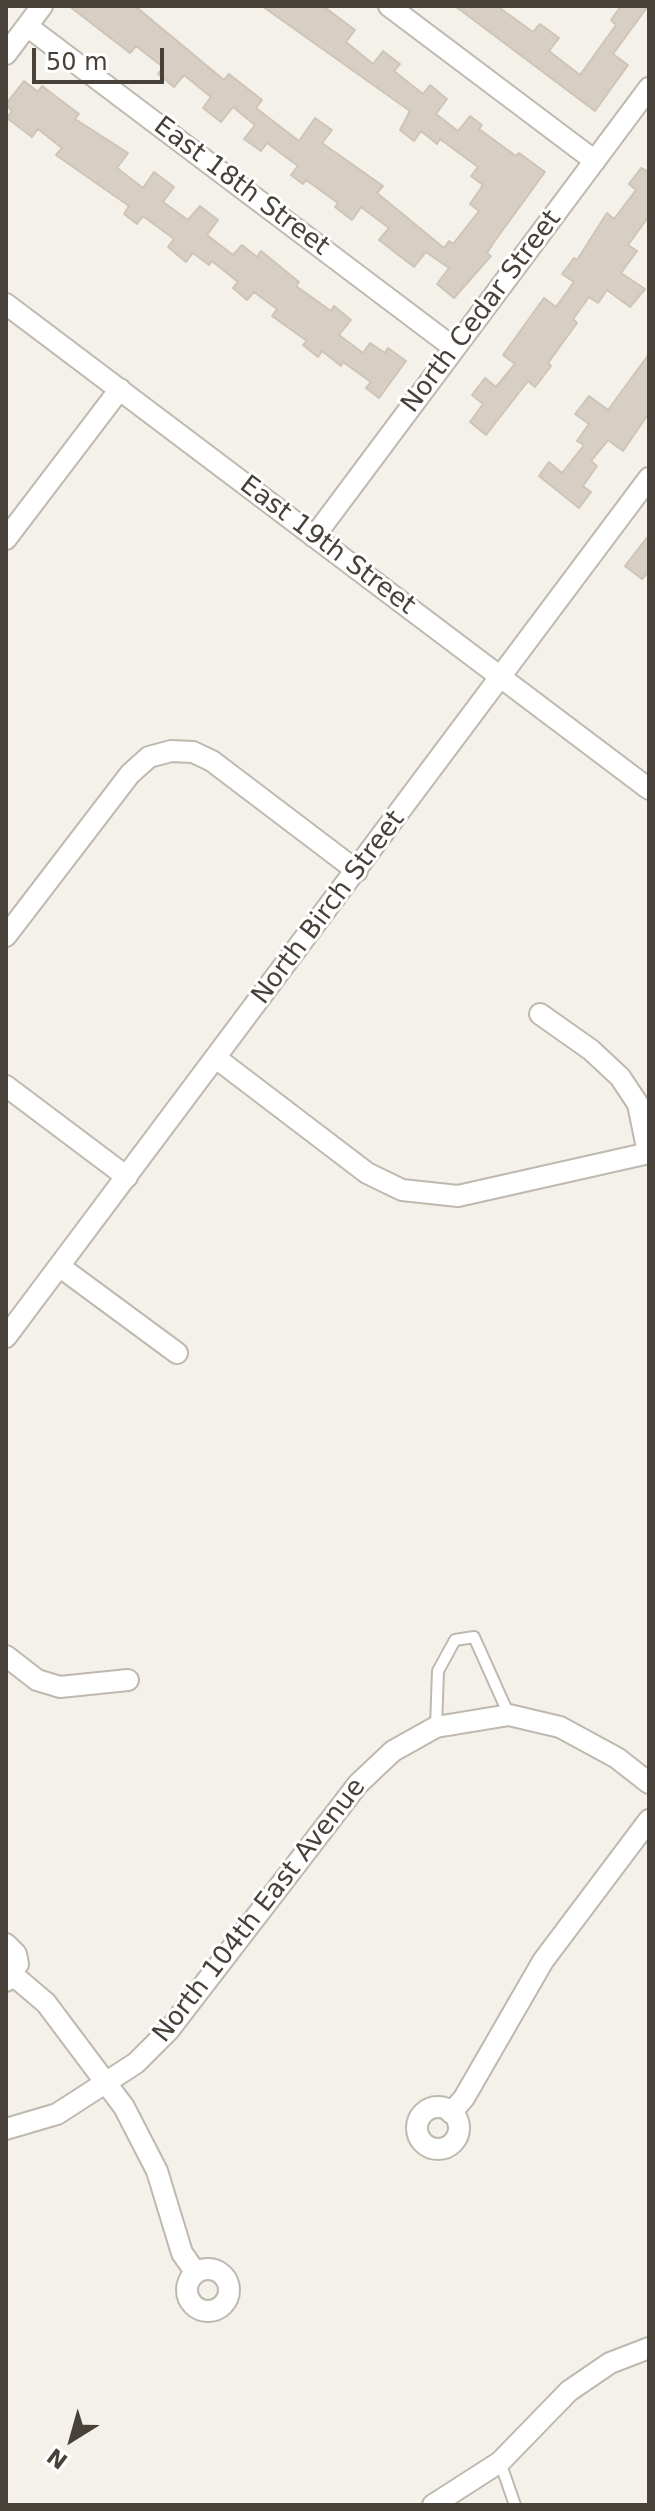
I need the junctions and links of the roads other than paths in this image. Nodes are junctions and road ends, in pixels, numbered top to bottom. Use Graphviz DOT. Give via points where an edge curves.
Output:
graph roads {
  1 [pos="42,6"];
  2 [pos="389,6"];
  3 [pos="27,26"];
  4 [pos="6,54"];
  5 [pos="649,88"];
  6 [pos="595,161"];
  7 [pos="6,304"];
  8 [pos="454,348"];
  9 [pos="120,389"];
  10 [pos="649,478"];
  11 [pos="314,537"];
  12 [pos="6,539"];
  13 [pos="501,677"];
  14 [pos="649,789"];
  15 [pos="357,871"];
  16 [pos="6,936"];
  17 [pos="540,1014"];
  18 [pos="216,1058"];
  19 [pos="6,1086"];
  20 [pos="649,1153"];
  21 [pos="127,1177"];
  22 [pos="59,1266"];
  23 [pos="6,1337"];
  24 [pos="177,1353"];
  25 [pos="6,1656"];
  26 [pos="128,1680"];
  27 [pos="509,1715"];
  28 [pos="436,1727"];
  29 [pos="649,1783"];
  30 [pos="649,1820"];
  31 [pos="6,1944"];
  32 [pos="10,1978"];
  33 [pos="108,2083"];
  34 [pos="451,2113"];
  35 [pos="6,2129"];
  36 [pos="196,2273"];
  37 [pos="649,2348"];
  38 [pos="500,2462"];
  39 [pos="448,2502"];
  40 [pos="515,2505"];
  1 -- 3 [label="street"];
  2 -- 6 [label="street"];
  3 -- 4 [label="street"];
  3 -- 8 [label="street, East 18th Street"];
  5 -- 6 [label="street, North Cedar Street"];
  6 -- 8 [label="street, North Cedar Street"];
  7 -- 9 [label="street, East 19th Street"];
  8 -- 11 [label="street, North Cedar Street"];
  9 -- 11 [label="street, East 19th Street"];
  9 -- 12 [label="street"];
  10 -- 13 [label="street, North Birch Street"];
  11 -- 13 [label="street, East 19th Street"];
  13 -- 14 [label="street, East 19th Street"];
  13 -- 15 [label="street, North Birch Street"];
  15 -- 16 [label="street" via="212,761 193,752 171,751 149,757 130,774"];
  15 -- 18 [label="street, North Birch Street"];
  17 -- 20 [label="street" via="620,1077 638,1104"];
  18 -- 20 [label="street" via="367,1173 402,1190 458,1196"];
  18 -- 21 [label="street, North Birch Street"];
  19 -- 21 [label="street"];
  21 -- 22 [label="street, North Birch Street"];
  22 -- 23 [label="street, North Birch Street"];
  22 -- 24 [label="street"];
  25 -- 26 [label="street" via="37,1680 60,1687"];
  27 -- 28 [label="street, North 104th East Avenue"];
  27 -- 28 [label="lane" via="474,1637 455,1640 438,1671"];
  27 -- 29 [label="street, North 104th East Avenue" via="560,1727 617,1758"];
  28 -- 33 [label="street, North 104th East Avenue" via="393,1751 358,1784 169,2030"];
  30 -- 34 [label="street" via="543,1961"];
  31 -- 32 [label="street" via="17,1956"];
  32 -- 33 [label="street" via="46,2003"];
  33 -- 35 [label="street, North 104th East Avenue" via="57,2114"];
  33 -- 36 [label="street" via="139,2132 182,2253"];
  37 -- 38 [label="street" via="610,2363 569,2391"];
  38 -- 39 [label="street"];
  38 -- 40 [label="lane"];
}
